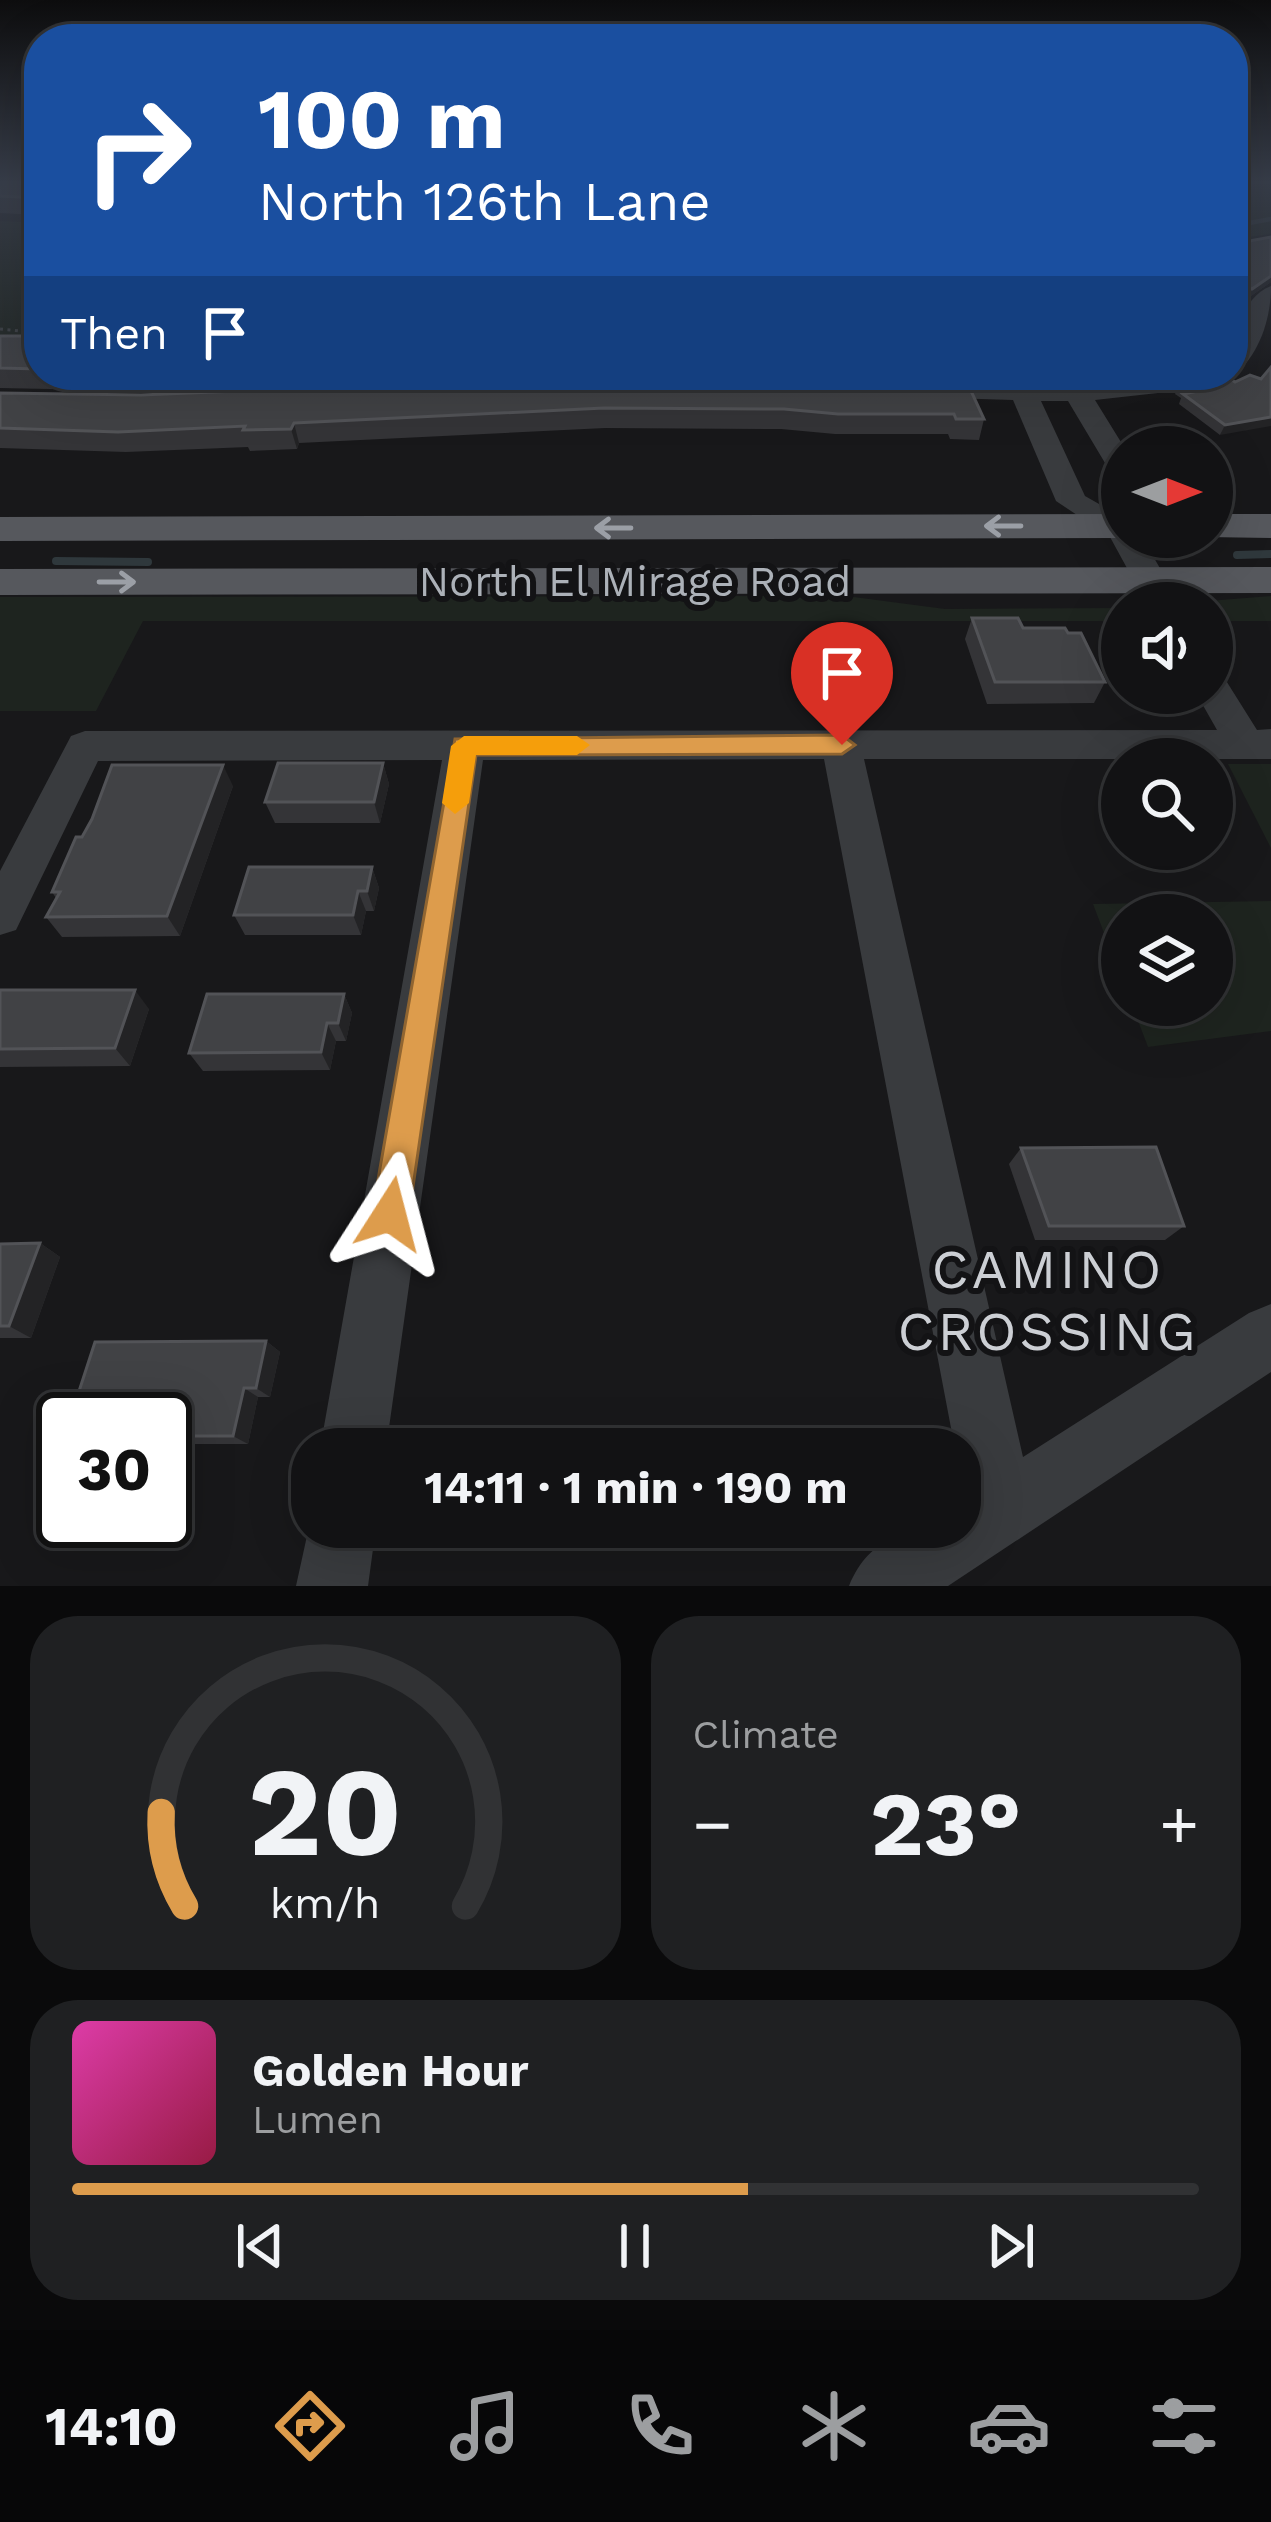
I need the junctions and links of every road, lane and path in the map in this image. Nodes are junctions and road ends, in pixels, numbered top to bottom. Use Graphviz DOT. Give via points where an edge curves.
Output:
graph roads {
  1 [pos="1271,293"];
  2 [pos="1248,346"];
  3 [pos="1044,390"];
  4 [pos="1052,390"];
  5 [pos="1038,430"];
  6 [pos="1101,430"];
  7 [pos="1101,431"];
  8 [pos="1101,517"];
  9 [pos="1233,526"];
  10 [pos="1271,526"];
  11 [pos="1101,528"];
  12 [pos="0,529"];
  13 [pos="1271,580"];
  14 [pos="0,582"];
  15 [pos="1233,584"];
  16 [pos="1101,592"];
  17 [pos="1233,714"];
  18 [pos="1258,744"];
  19 [pos="842,745"];
  20 [pos="464,746"];
  21 [pos="0,916"];
  22 [pos="1271,1335"];
  23 [pos="356,1428"];
  24 [pos="1001,1510"];
  25 [pos="338,1548"];
  26 [pos="332,1586"];
  27 [pos="885,1586"];
  1 -- 2 [label="street" via="1255,309"];
  3 -- 5 [label="street"];
  4 -- 6 [label="street"];
  5 -- 7 [label="street"];
  5 -- 8 [label="street" via="1072,501"];
  9 -- 10 [label="main road"];
  11 -- 12 [label="main road, North El Mirage Road, one-way"];
  13 -- 15 [label="main road, North El Mirage Road"];
  14 -- 16 [label="main road, North El Mirage Road, one-way"];
  17 -- 18 [label="street"];
  18 -- 19 [label="street"];
  19 -- 20 [label="street"];
  19 -- 24 [label="street"];
  20 -- 21 [label="street" via="85,746"];
  20 -- 23 [label="street"];
  22 -- 24 [label="street"];
  24 -- 27 [label="street"];
  25 -- 26 [label="street"];
}
